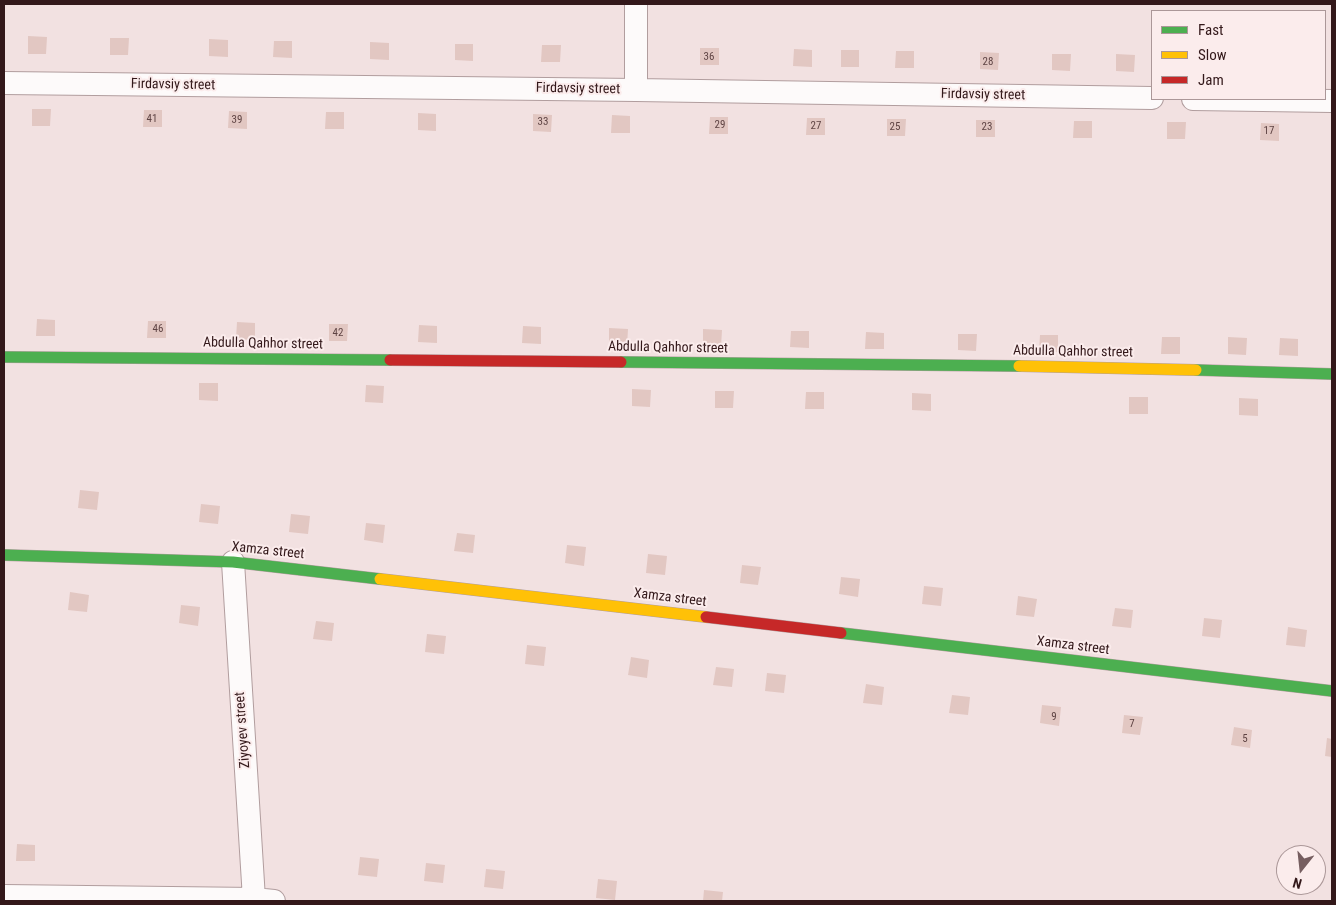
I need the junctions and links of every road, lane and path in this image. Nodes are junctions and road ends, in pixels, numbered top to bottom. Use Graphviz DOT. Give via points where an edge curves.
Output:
graph roads {
  1 [pos="636,4"];
  2 [pos="4,83"];
  3 [pos="636,90"];
  4 [pos="1151,98"];
  5 [pos="1262,100"];
  6 [pos="1332,101"];
  7 [pos="4,357"];
  8 [pos="1332,374"];
  9 [pos="4,555"];
  10 [pos="233,562"];
  11 [pos="1332,691"];
  12 [pos="4,896"];
  13 [pos="37,900"];
  14 [pos="264,900"];
  1 -- 3 [label="street"];
  2 -- 3 [label="street, Firdavsiy street"];
  3 -- 4 [label="street, Firdavsiy street"];
  5 -- 6 [label="street"];
  7 -- 8 [label="main road, Abdulla Qahhor street" via="1052,366"];
  9 -- 10 [label="main road, Xamza street"];
  10 -- 11 [label="main road, Xamza street"];
  10 -- 14 [label="street, Ziyoyev street"];
  12 -- 13 [label="street"];
  13 -- 14 [label="street"];
}
